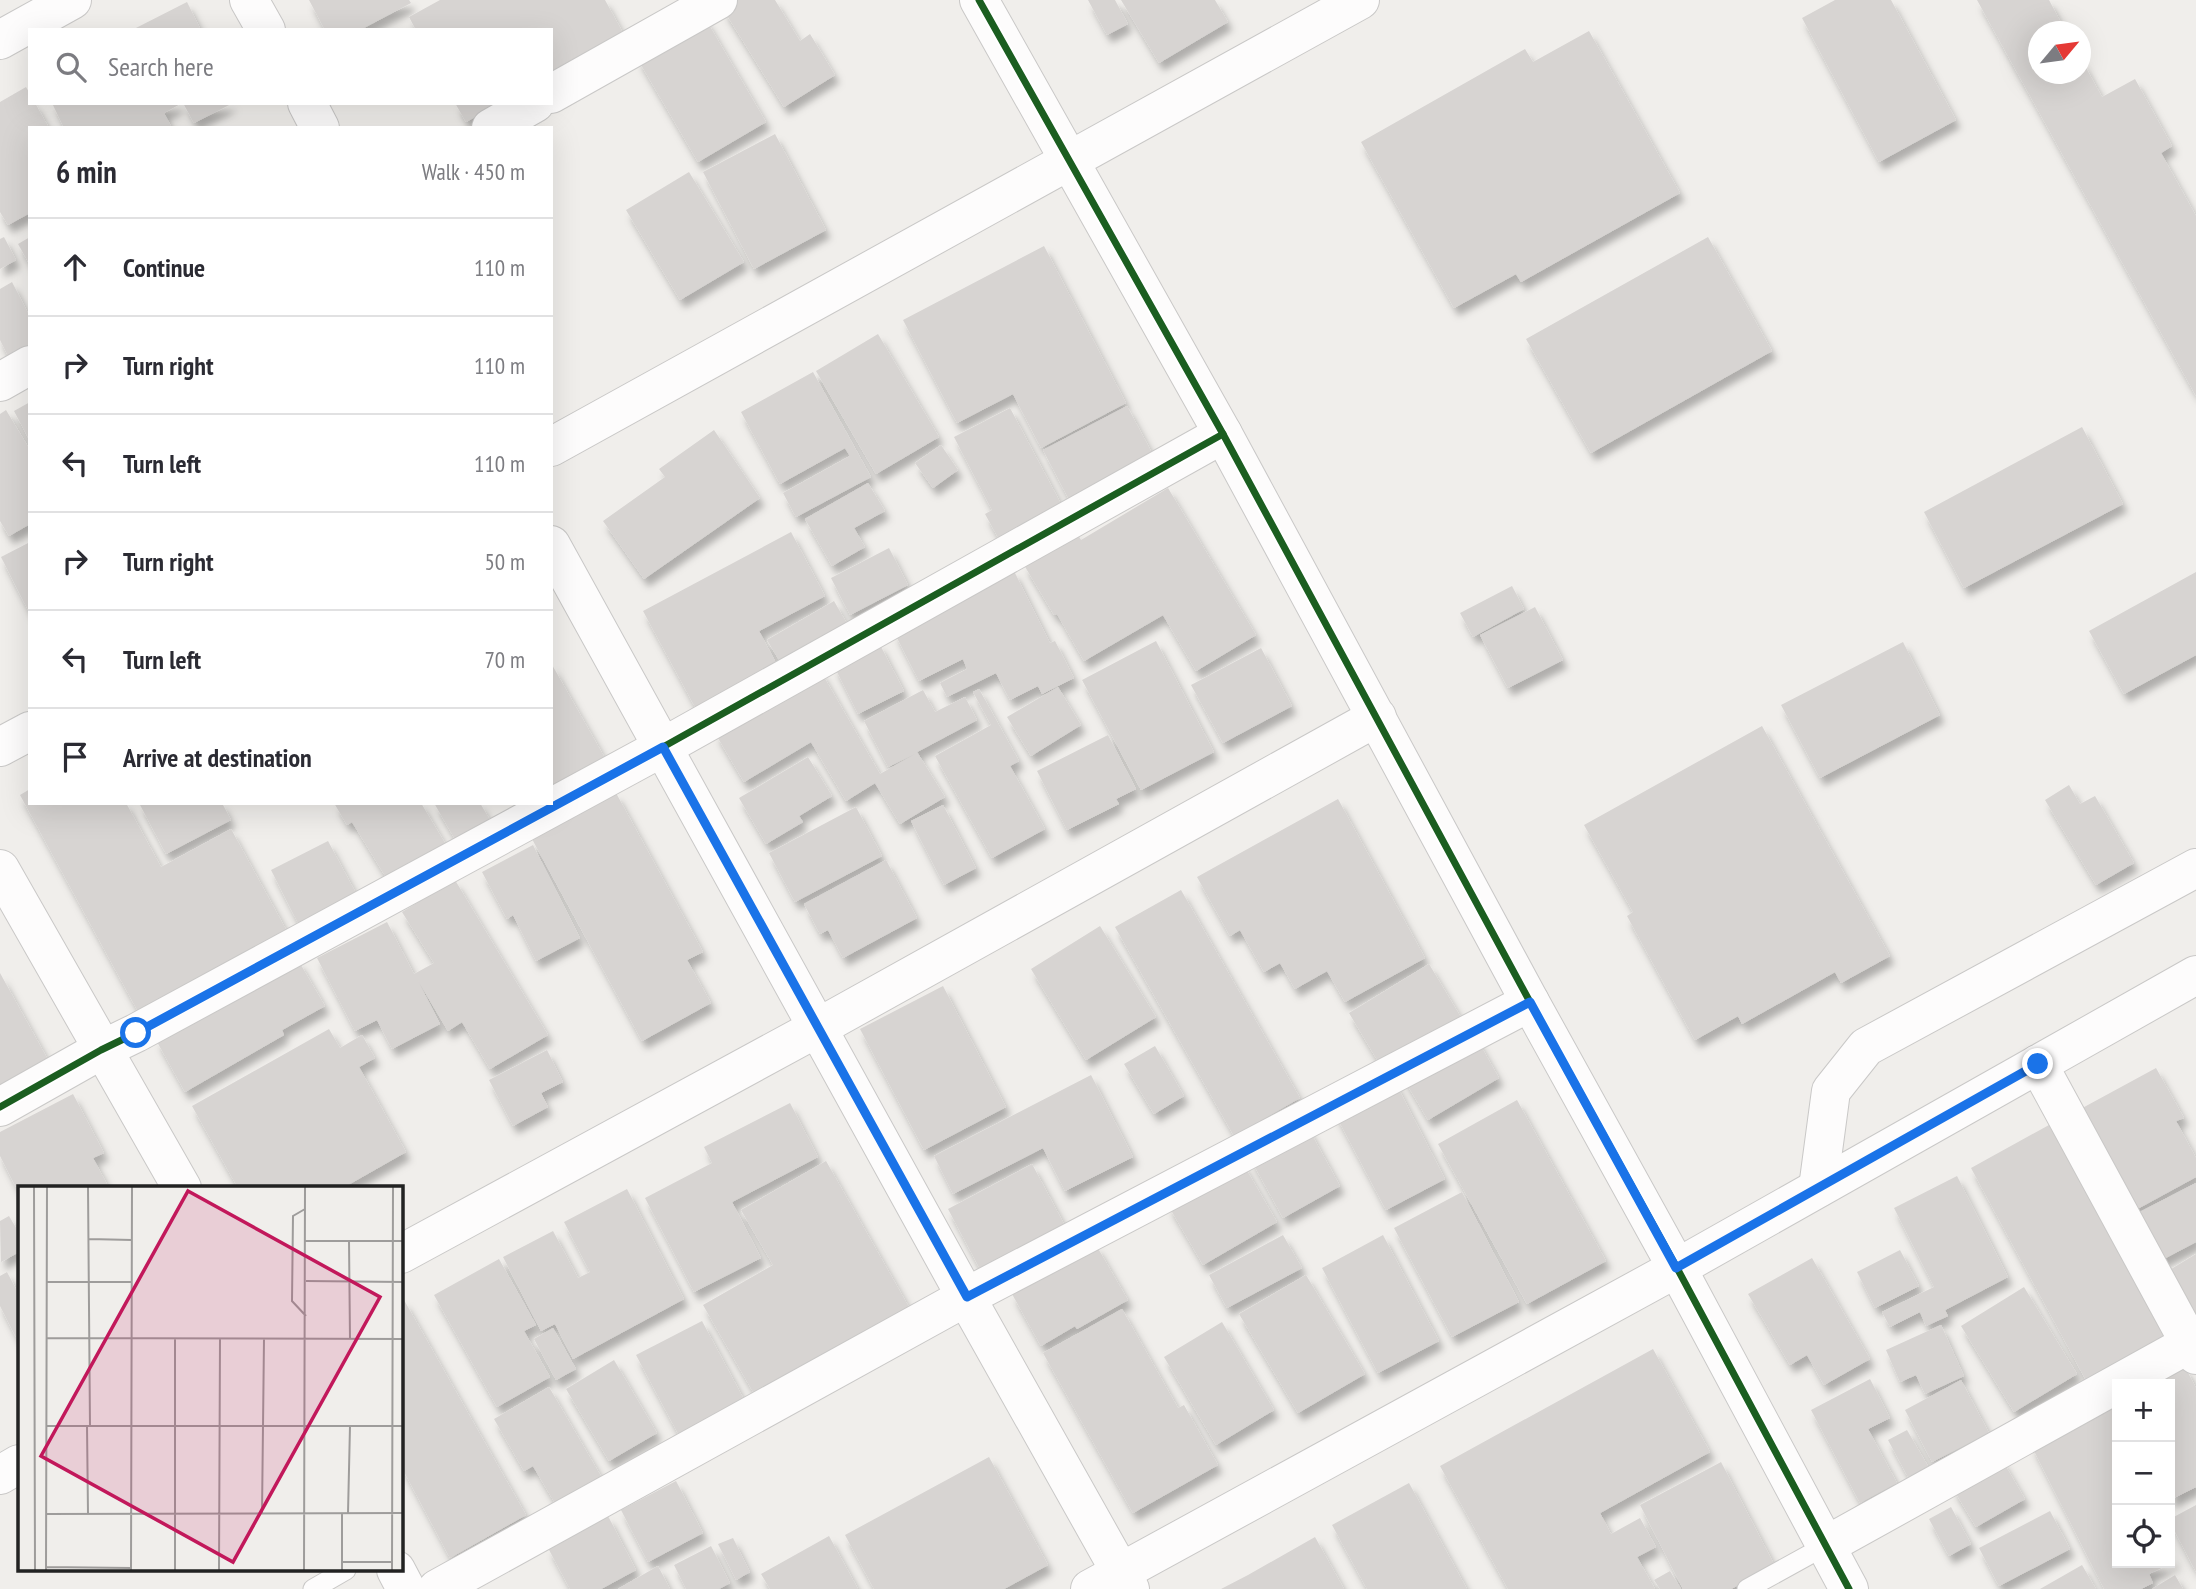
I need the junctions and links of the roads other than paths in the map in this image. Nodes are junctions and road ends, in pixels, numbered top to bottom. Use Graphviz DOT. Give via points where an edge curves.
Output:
graph roads {
  1 [pos="72,0"];
  2 [pos="249,0"];
  3 [pos="718,0"];
  4 [pos="979,0"];
  5 [pos="1360,0"];
  6 [pos="265,28"];
  7 [pos="0,40"];
  8 [pos="553,93"];
  9 [pos="308,105"];
  10 [pos="531,105"];
  11 [pos="319,126"];
  12 [pos="495,126"];
  13 [pos="1069,160"];
  14 [pos="28,366"];
  15 [pos="0,382"];
  16 [pos="1223,434"];
  17 [pos="553,446"];
  18 [pos="553,549"];
  19 [pos="1377,718"];
  20 [pos="28,732"];
  21 [pos="0,747"];
  22 [pos="663,747"];
  23 [pos="2196,868"];
  24 [pos="0,869"];
  25 [pos="2196,975"];
  26 [pos="1530,1002"];
  27 [pos="819,1027"];
  28 [pos="101,1050"];
  29 [pos="2038,1064"];
  30 [pos="0,1107"];
  31 [pos="181,1186"];
  32 [pos="1818,1188"];
  33 [pos="402,1253"];
  34 [pos="1676,1268"];
  35 [pos="967,1297"];
  36 [pos="2194,1346"];
  37 [pos="18,1465"];
  38 [pos="0,1475"];
  39 [pos="1825,1546"];
  40 [pos="343,1572"];
  41 [pos="397,1572"];
  42 [pos="1114,1583"];
  43 [pos="313,1589"];
  44 [pos="406,1589"];
  45 [pos="437,1589"];
  46 [pos="1747,1589"];
  47 [pos="1849,1589"];
  1 -- 7 [label="street"];
  2 -- 6 [label="street"];
  3 -- 8 [label="street"];
  4 -- 13 [label="street"];
  5 -- 13 [label="street"];
  9 -- 11 [label="street"];
  10 -- 12 [label="street"];
  13 -- 16 [label="street"];
  13 -- 17 [label="street"];
  14 -- 15 [label="street"];
  16 -- 19 [label="street"];
  16 -- 22 [label="street"];
  18 -- 22 [label="street"];
  19 -- 26 [label="street"];
  19 -- 27 [label="street"];
  20 -- 21 [label="street"];
  22 -- 27 [label="street"];
  22 -- 28 [label="street"];
  23 -- 32 [label="street" via="1866,1047 1831,1091"];
  24 -- 28 [label="street"];
  25 -- 29 [label="street"];
  26 -- 34 [label="street"];
  26 -- 35 [label="street"];
  27 -- 33 [label="street"];
  27 -- 35 [label="street"];
  28 -- 30 [label="street"];
  28 -- 31 [label="street"];
  29 -- 32 [label="street"];
  29 -- 36 [label="street"];
  32 -- 34 [label="street"];
  34 -- 39 [label="street"];
  34 -- 42 [label="street"];
  35 -- 42 [label="street"];
  35 -- 45 [label="street"];
  36 -- 39 [label="street"];
  37 -- 38 [label="street"];
  39 -- 46 [label="lane"];
  39 -- 47 [label="street"];
  40 -- 43 [label="lane"];
  41 -- 44 [label="street"];
}
